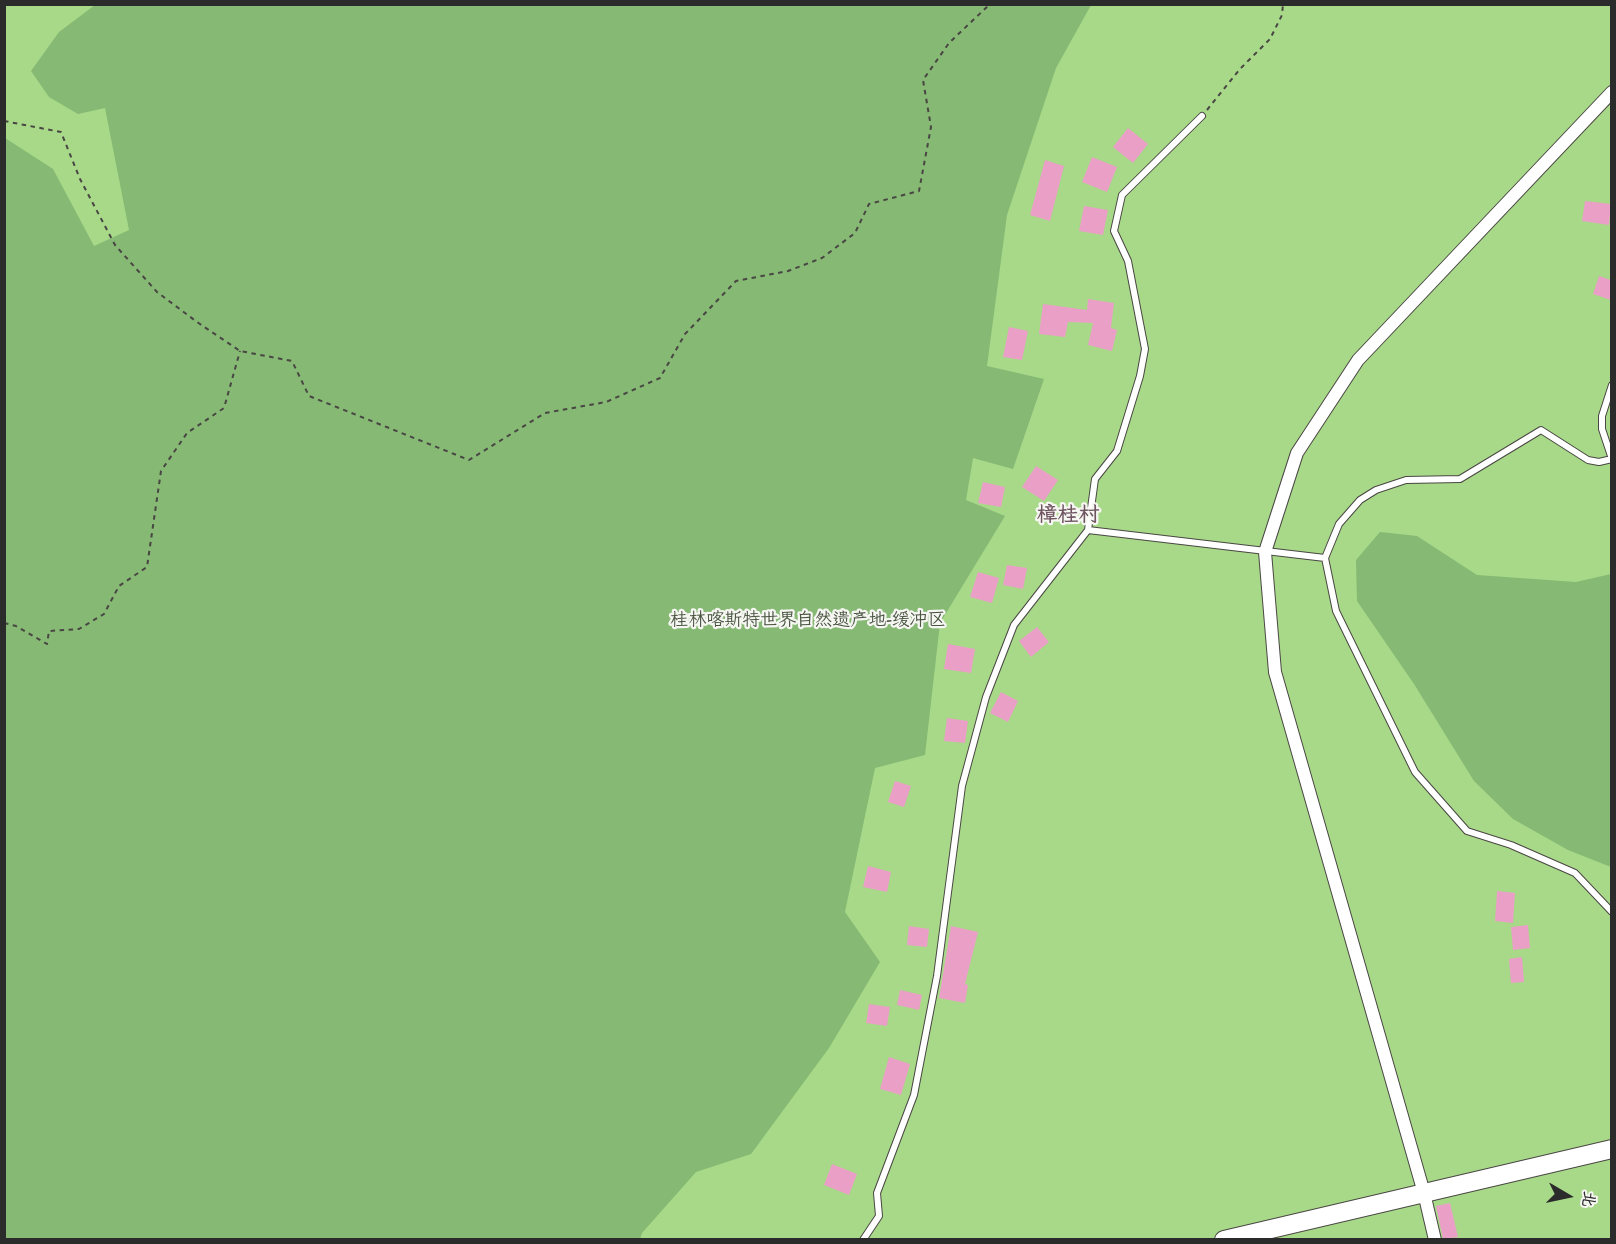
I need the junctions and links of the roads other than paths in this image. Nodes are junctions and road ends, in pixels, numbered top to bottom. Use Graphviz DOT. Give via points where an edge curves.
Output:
graph roads {
  1 [pos="1611,92"];
  2 [pos="1202,116"];
  3 [pos="1611,385"];
  4 [pos="1611,459"];
  5 [pos="1088,530"];
  6 [pos="1265,552"];
  7 [pos="1325,558"];
  8 [pos="1611,912"];
  9 [pos="1611,1149"];
  10 [pos="1424,1194"];
  11 [pos="863,1239"];
  12 [pos="1224,1239"];
  13 [pos="1435,1239"];
  1 -- 6 [label="street" via="1358,360 1297,453"];
  2 -- 5 [label="lane" via="1122,195 1114,231 1128,261 1145,349 1117,451 1095,478"];
  3 -- 4 [label="lane" via="1602,416"];
  4 -- 7 [label="lane" via="1588,460 1541,430 1460,479 1406,480 1376,490 1360,500 1339,524"];
  5 -- 6 [label="lane"];
  5 -- 11 [label="lane" via="1014,625 986,696 962,786 937,976 915,1095 878,1193 879,1215"];
  6 -- 7 [label="lane"];
  6 -- 10 [label="street" via="1275,672"];
  7 -- 8 [label="lane" via="1336,611 1415,772 1467,831 1575,873"];
  9 -- 10 [label="main road"];
  10 -- 12 [label="main road"];
  10 -- 13 [label="street"];
}
